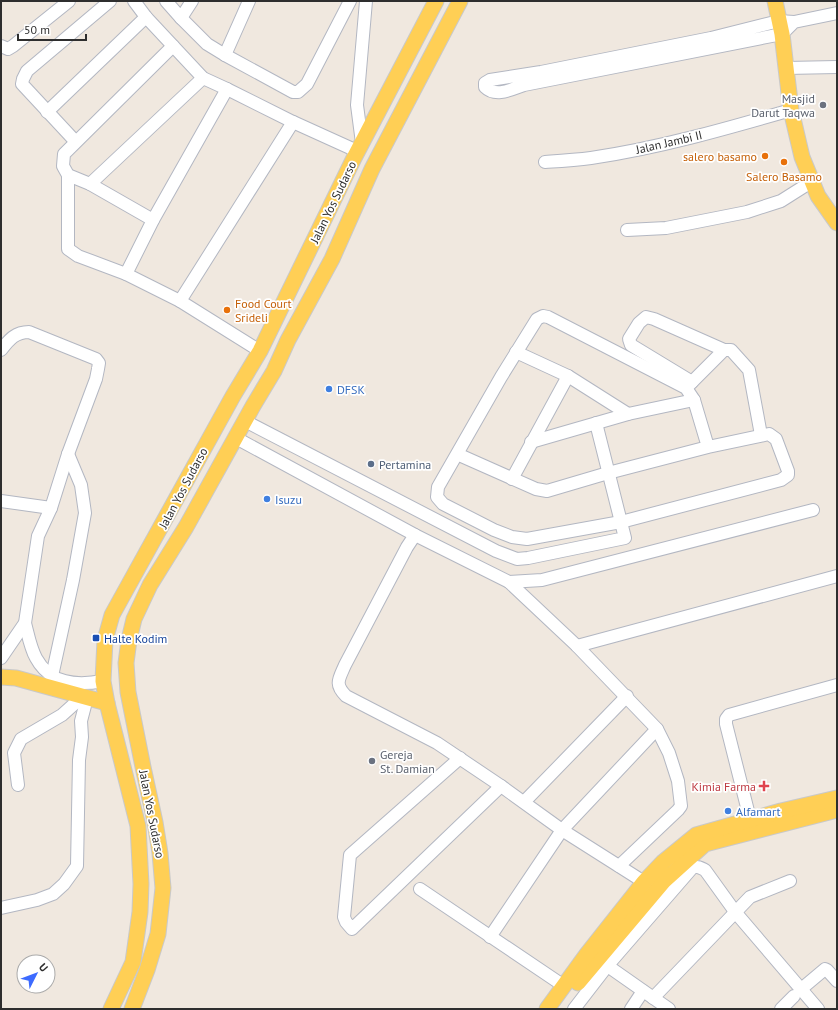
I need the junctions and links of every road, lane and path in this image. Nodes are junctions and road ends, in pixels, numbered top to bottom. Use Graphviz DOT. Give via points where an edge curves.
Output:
graph roads {
  1 [pos="68,1"];
  2 [pos="110,1"];
  3 [pos="134,1"];
  4 [pos="166,1"];
  5 [pos="192,1"];
  6 [pos="249,1"];
  7 [pos="350,1"];
  8 [pos="366,1"];
  9 [pos="436,1"];
  10 [pos="460,1"];
  11 [pos="775,1"];
  12 [pos="837,13"];
  13 [pos="146,17"];
  14 [pos="181,18"];
  15 [pos="785,26"];
  16 [pos="1,46"];
  17 [pos="173,46"];
  18 [pos="225,55"];
  19 [pos="837,67"];
  20 [pos="786,68"];
  21 [pos="203,78"];
  22 [pos="227,89"];
  23 [pos="791,110"];
  24 [pos="47,112"];
  25 [pos="293,122"];
  26 [pos="75,141"];
  27 [pos="360,147"];
  28 [pos="545,162"];
  29 [pos="68,175"];
  30 [pos="812,182"];
  31 [pos="90,184"];
  32 [pos="818,196"];
  33 [pos="837,214"];
  34 [pos="153,220"];
  35 [pos="837,223"];
  36 [pos="627,230"];
  37 [pos="126,274"];
  38 [pos="180,301"];
  39 [pos="272,330"];
  40 [pos="288,340"];
  41 [pos="1,350"];
  42 [pos="724,350"];
  43 [pos="260,351"];
  44 [pos="516,352"];
  45 [pos="568,376"];
  46 [pos="689,385"];
  47 [pos="233,396"];
  48 [pos="694,400"];
  49 [pos="253,406"];
  50 [pos="628,414"];
  51 [pos="245,421"];
  52 [pos="596,423"];
  53 [pos="761,435"];
  54 [pos="236,438"];
  55 [pos="531,442"];
  56 [pos="708,447"];
  57 [pos="68,454"];
  58 [pos="457,454"];
  59 [pos="608,473"];
  60 [pos="512,479"];
  61 [pos="1,501"];
  62 [pos="409,506"];
  63 [pos="51,508"];
  64 [pos="813,510"];
  65 [pos="621,522"];
  66 [pos="398,526"];
  67 [pos="415,535"];
  68 [pos="837,576"];
  69 [pos="509,582"];
  70 [pos="25,622"];
  71 [pos="578,646"];
  72 [pos="1,658"];
  73 [pos="52,676"];
  74 [pos="1,677"];
  75 [pos="103,681"];
  76 [pos="837,685"];
  77 [pos="627,696"];
  78 [pos="84,698"];
  79 [pos="107,703"];
  80 [pos="657,728"];
  81 [pos="460,758"];
  82 [pos="18,785"];
  83 [pos="501,786"];
  84 [pos="837,798"];
  85 [pos="524,802"];
  86 [pos="837,810"];
  87 [pos="750,819"];
  88 [pos="562,830"];
  89 [pos="619,866"];
  90 [pos="790,881"];
  91 [pos="644,882"];
  92 [pos="669,885"];
  93 [pos="420,889"];
  94 [pos="1,908"];
  95 [pos="736,913"];
  96 [pos="490,937"];
  97 [pos="602,962"];
  98 [pos="837,982"];
  99 [pos="564,986"];
  100 [pos="797,993"];
  101 [pos="648,994"];
  102 [pos="111,1009"];
  103 [pos="132,1009"];
  104 [pos="547,1009"];
  105 [pos="558,1009"];
  106 [pos="574,1009"];
  107 [pos="631,1009"];
  108 [pos="669,1009"];
  109 [pos="781,1009"];
  110 [pos="818,1009"];
  1 -- 16 [label="street" via="13,46 8,49"];
  2 -- 24 [label="street" via="27,71 22,84"];
  3 -- 13 [label="street"];
  4 -- 14 [label="street"];
  5 -- 14 [label="street"];
  6 -- 18 [label="street"];
  7 -- 18 [label="street" via="307,84 298,92 293,92"];
  8 -- 27 [label="street" via="357,105"];
  9 -- 27 [label="main road, Jalan Yos Sudarso"];
  10 -- 40 [label="main road, Jalan Yos Sudarso" via="372,169 332,260"];
  11 -- 15 [label="main road"];
  12 -- 15 [label="street"];
  13 -- 17 [label="street"];
  13 -- 24 [label="street"];
  14 -- 18 [label="street" via="207,44"];
  15 -- 15 [label="street" via="497,93 485,87 485,83 490,80"];
  15 -- 20 [label="main road"];
  17 -- 21 [label="street"];
  17 -- 26 [label="street"];
  19 -- 20 [label="street"];
  20 -- 23 [label="main road"];
  21 -- 22 [label="street"];
  21 -- 31 [label="street"];
  22 -- 25 [label="street"];
  22 -- 34 [label="street"];
  23 -- 28 [label="street, Jalan Jambi II" via="652,147 590,158"];
  23 -- 30 [label="main road" via="802,157"];
  24 -- 26 [label="street"];
  25 -- 27 [label="street"];
  25 -- 38 [label="street"];
  26 -- 29 [label="street" via="64,154 63,166"];
  27 -- 39 [label="main road, Jalan Yos Sudarso"];
  29 -- 31 [label="street"];
  29 -- 37 [label="street" via="68,249 78,256"];
  30 -- 32 [label="main road"];
  30 -- 36 [label="street" via="781,201 747,212 666,228"];
  31 -- 34 [label="street"];
  32 -- 33 [label="main road"];
  32 -- 35 [label="main road"];
  34 -- 37 [label="street"];
  37 -- 38 [label="street"];
  38 -- 43 [label="street"];
  39 -- 40 [label="main road"];
  39 -- 43 [label="main road, Jalan Yos Sudarso"];
  40 -- 49 [label="main road, Jalan Yos Sudarso" via="274,371"];
  41 -- 57 [label="street" via="15,335 28,332 96,359 97,374"];
  42 -- 46 [label="street"];
  42 -- 46 [label="street" via="657,320 646,317 643,319 629,339 632,345"];
  42 -- 53 [label="street" via="731,350 749,370"];
  43 -- 47 [label="main road, Jalan Yos Sudarso"];
  44 -- 45 [label="street"];
  44 -- 46 [label="street" via="537,319 543,316"];
  44 -- 58 [label="street"];
  45 -- 50 [label="street"];
  45 -- 55 [label="street"];
  46 -- 48 [label="street"];
  47 -- 49 [label="main road"];
  47 -- 75 [label="main road, Jalan Yos Sudarso" via="112,615 104,640"];
  48 -- 50 [label="street"];
  48 -- 56 [label="street"];
  49 -- 51 [label="main road, Jalan Yos Sudarso"];
  50 -- 52 [label="street"];
  51 -- 54 [label="main road, Jalan Yos Sudarso"];
  51 -- 62 [label="street"];
  52 -- 55 [label="street"];
  52 -- 59 [label="street"];
  53 -- 56 [label="street"];
  53 -- 65 [label="street" via="769,434 776,439 788,471 786,477"];
  54 -- 66 [label="street"];
  54 -- 103 [label="main road, Jalan Yos Sudarso" via="150,585 134,619 129,640 126,663 128,692 155,822 163,888 158,934"];
  55 -- 60 [label="street"];
  56 -- 59 [label="street"];
  57 -- 63 [label="street"];
  57 -- 73 [label="street" via="81,485 85,513"];
  58 -- 60 [label="street"];
  58 -- 65 [label="street" via="438,487 437,497 443,504 494,530 512,537 527,539"];
  59 -- 60 [label="street" via="547,491 536,490"];
  59 -- 65 [label="street"];
  61 -- 63 [label="street"];
  62 -- 65 [label="street" via="496,551 517,559 569,551 625,538"];
  62 -- 66 [label="street"];
  63 -- 70 [label="street" via="38,536"];
  64 -- 69 [label="street" via="542,580"];
  66 -- 67 [label="street"];
  67 -- 69 [label="street"];
  67 -- 81 [label="street" via="345,665 338,682 339,689 346,696 437,743"];
  68 -- 71 [label="street"];
  69 -- 71 [label="street"];
  70 -- 72 [label="street"];
  70 -- 73 [label="street" via="35,657 42,669"];
  71 -- 77 [label="street"];
  73 -- 75 [label="street" via="68,683 88,684"];
  74 -- 78 [label="main road" via="16,678"];
  75 -- 79 [label="main road, Jalan Yos Sudarso"];
  76 -- 87 [label="street" via="733,713 726,719"];
  77 -- 80 [label="street"];
  77 -- 85 [label="street"];
  78 -- 79 [label="main road"];
  78 -- 82 [label="street" via="62,715 20,739 14,753"];
  78 -- 94 [label="street" via="79,760 77,866 53,894"];
  79 -- 102 [label="main road, Jalan Yos Sudarso" via="138,826 141,884 140,920 133,962"];
  80 -- 88 [label="street"];
  80 -- 89 [label="street" via="678,781 681,806"];
  81 -- 83 [label="street"];
  81 -- 83 [label="street" via="350,855 344,917 352,929"];
  83 -- 85 [label="street"];
  84 -- 87 [label="main road"];
  85 -- 88 [label="street"];
  86 -- 92 [label="main road" via="704,844"];
  87 -- 91 [label="main road" via="696,835 663,862"];
  88 -- 89 [label="street"];
  88 -- 96 [label="street"];
  89 -- 91 [label="street"];
  90 -- 95 [label="street" via="750,897"];
  91 -- 99 [label="main road"];
  92 -- 95 [label="street" via="693,867 701,867"];
  92 -- 97 [label="main road"];
  93 -- 96 [label="street"];
  95 -- 100 [label="street"];
  95 -- 101 [label="street"];
  96 -- 99 [label="street"];
  97 -- 101 [label="street"];
  97 -- 105 [label="main road"];
  97 -- 106 [label="street"];
  98 -- 100 [label="street" via="825,969"];
  99 -- 104 [label="main road"];
  100 -- 109 [label="street"];
  100 -- 110 [label="street"];
  101 -- 107 [label="street"];
  101 -- 108 [label="street"];
}
